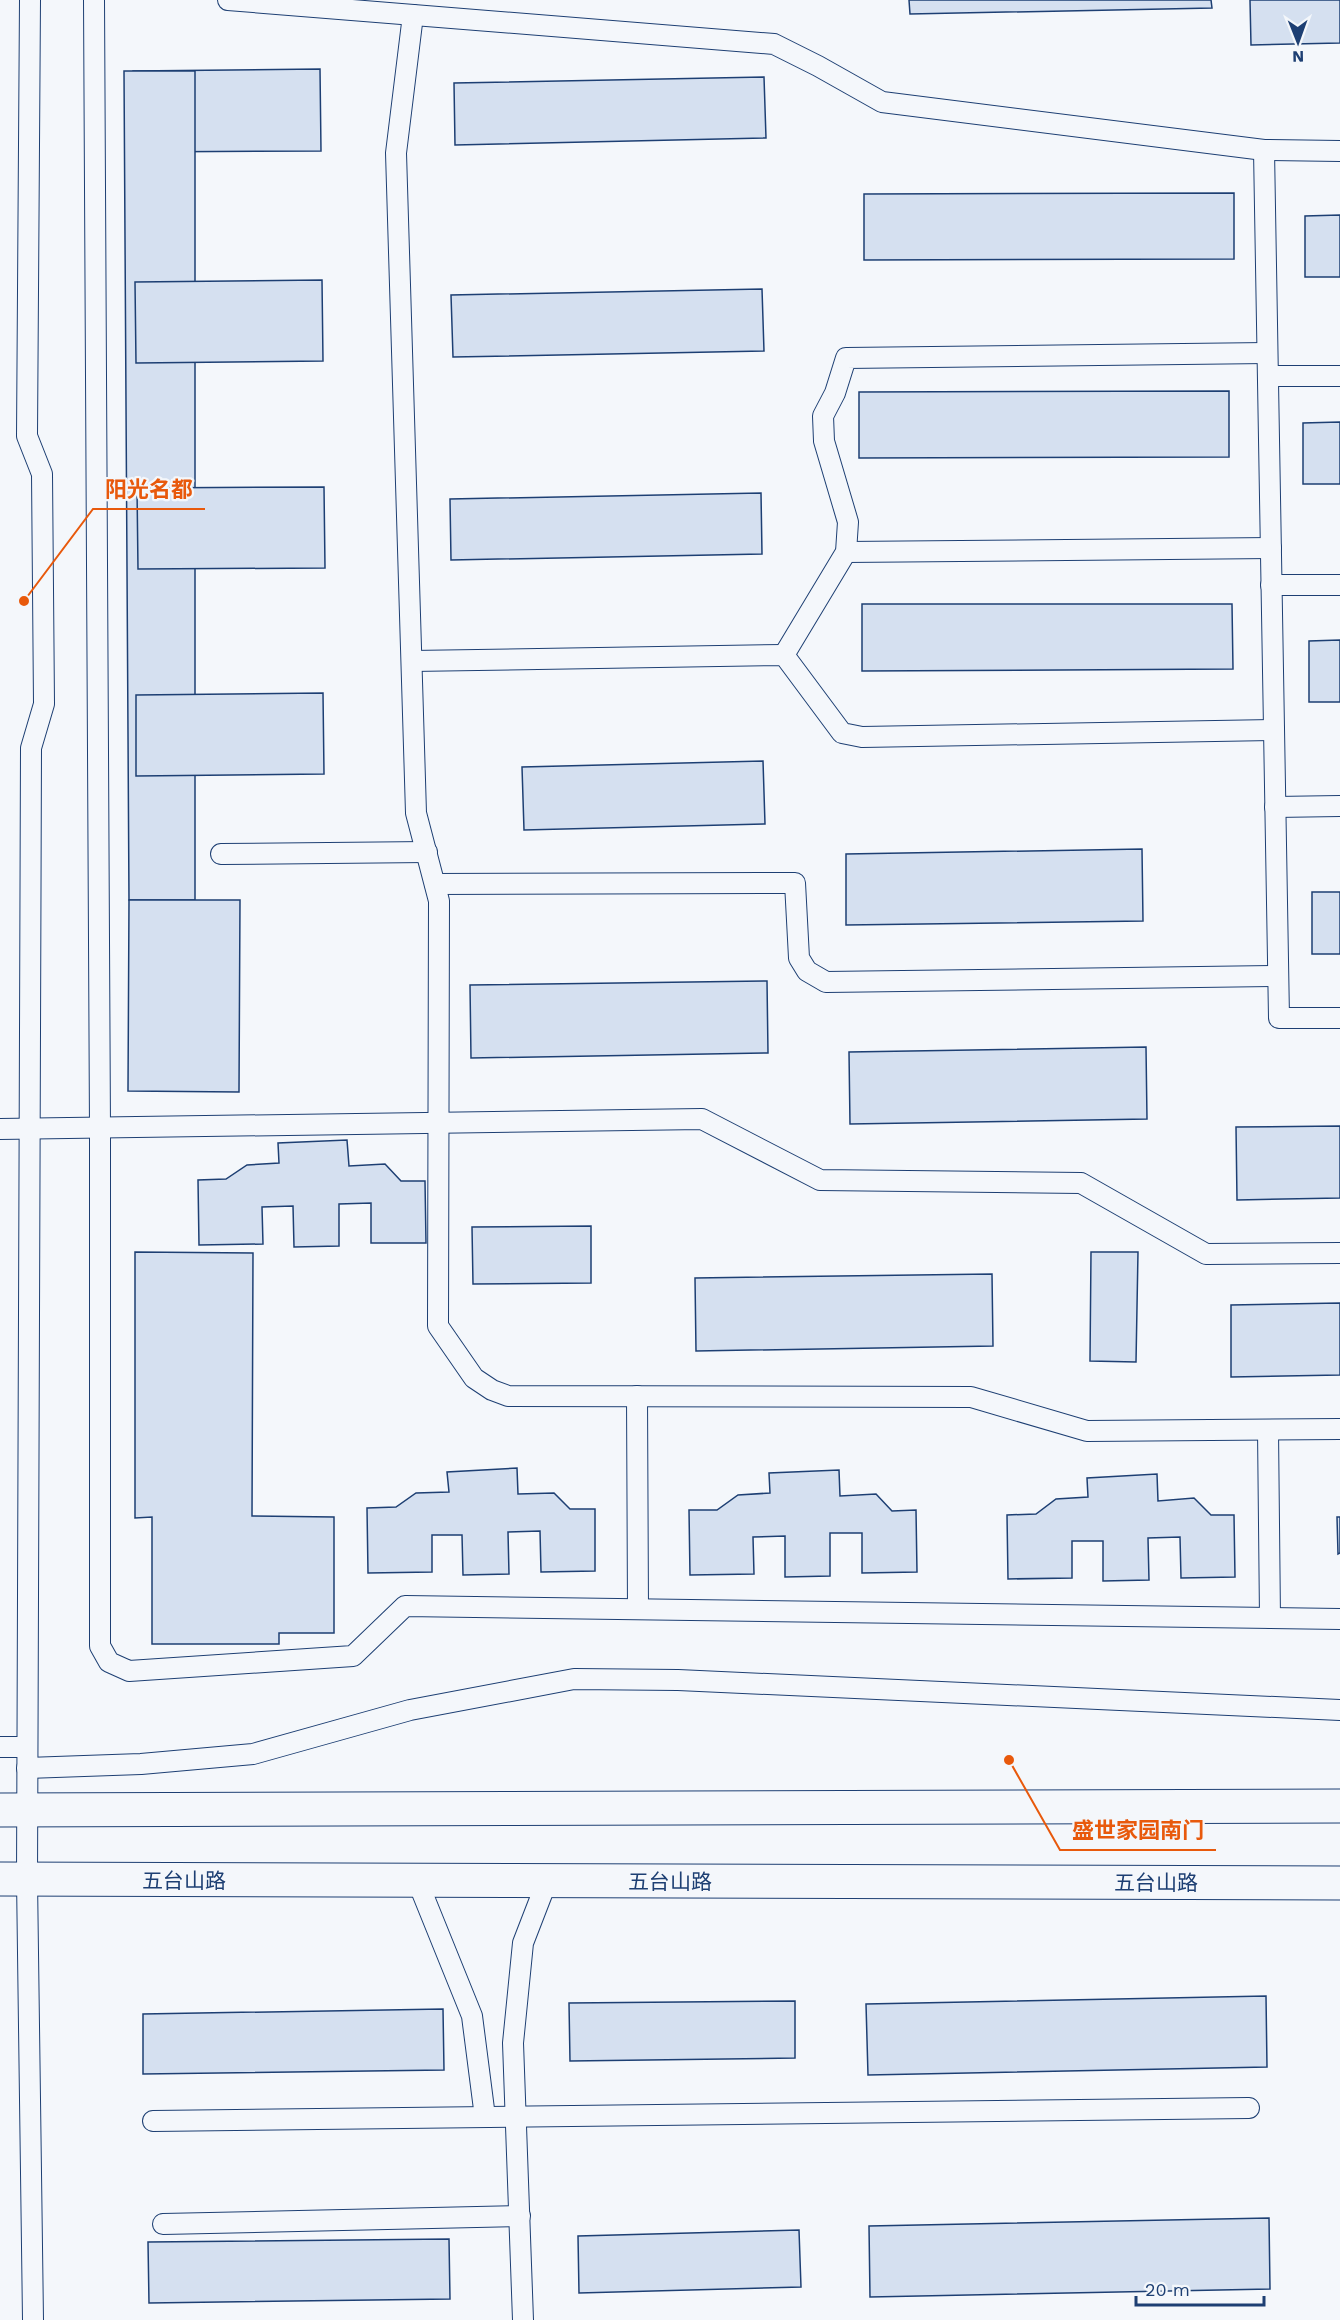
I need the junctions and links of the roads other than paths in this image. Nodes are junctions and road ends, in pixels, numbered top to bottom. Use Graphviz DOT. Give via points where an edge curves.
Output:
graph roads {
  1 [pos="30,0"];
  2 [pos="94,0"];
  3 [pos="228,0"];
  4 [pos="413,15"];
  5 [pos="1264,150"];
  6 [pos="1340,151"];
  7 [pos="1267,353"];
  8 [pos="1268,376"];
  9 [pos="1340,376"];
  10 [pos="1271,548"];
  11 [pos="846,552"];
  12 [pos="1271,585"];
  13 [pos="1340,585"];
  14 [pos="784,655"];
  15 [pos="412,661"];
  16 [pos="1274,730"];
  17 [pos="1340,806"];
  18 [pos="1275,807"];
  19 [pos="427,852"];
  20 [pos="221,854"];
  21 [pos="435,884"];
  22 [pos="1278,976"];
  23 [pos="1340,1018"];
  24 [pos="439,1124"];
  25 [pos="0,1129"];
  26 [pos="29,1129"];
  27 [pos="100,1129"];
  28 [pos="1340,1253"];
  29 [pos="637,1396"];
  30 [pos="1340,1429"];
  31 [pos="1268,1430"];
  32 [pos="638,1609"];
  33 [pos="1270,1618"];
  34 [pos="1340,1619"];
  35 [pos="1340,1710"];
  36 [pos="27,1747"];
  37 [pos="0,1748"];
  38 [pos="27,1768"];
  39 [pos="1340,1806"];
  40 [pos="14,1810"];
  41 [pos="13,1879"];
  42 [pos="417,1880"];
  43 [pos="547,1881"];
  44 [pos="1340,1883"];
  45 [pos="1250,2108"];
  46 [pos="516,2115"];
  47 [pos="485,2117"];
  48 [pos="153,2121"];
  49 [pos="520,2216"];
  50 [pos="164,2224"];
  51 [pos="33,2320"];
  52 [pos="523,2320"];
  1 -- 26 [label="lane" via="27,436 42,474 44,704 30,748"];
  2 -- 27 [label="lane"];
  3 -- 4 [label="lane"];
  4 -- 5 [label="lane" via="774,44 882,102"];
  4 -- 15 [label="lane" via="396,153"];
  5 -- 6 [label="lane"];
  5 -- 7 [label="lane"];
  7 -- 8 [label="lane"];
  7 -- 11 [label="lane" via="846,358 823,416 824,441 848,522"];
  8 -- 9 [label="lane"];
  8 -- 10 [label="lane"];
  10 -- 11 [label="lane"];
  10 -- 12 [label="lane"];
  11 -- 14 [label="lane"];
  12 -- 13 [label="lane"];
  12 -- 16 [label="lane"];
  14 -- 15 [label="lane"];
  14 -- 16 [label="lane" via="842,734 862,737"];
  15 -- 19 [label="lane" via="416,813"];
  16 -- 18 [label="lane"];
  17 -- 18 [label="lane"];
  18 -- 22 [label="lane"];
  19 -- 20 [label="lane"];
  19 -- 21 [label="lane"];
  21 -- 22 [label="lane" via="795,883 799,958 807,971 826,982"];
  21 -- 24 [label="lane" via="440,901"];
  22 -- 23 [label="lane" via="1279,1018"];
  24 -- 27 [label="lane"];
  24 -- 28 [label="lane" via="702,1119 820,1179 1081,1184 1206,1254"];
  24 -- 29 [label="lane" via="438,1326 474,1378 508,1396"];
  25 -- 26 [label="lane"];
  26 -- 27 [label="lane"];
  26 -- 36 [label="lane"];
  27 -- 32 [label="lane" via="100,1646 109,1662 129,1671 353,1656 405,1606"];
  29 -- 31 [label="lane" via="970,1397 1087,1431"];
  29 -- 32 [label="lane"];
  30 -- 31 [label="lane"];
  31 -- 33 [label="lane"];
  32 -- 33 [label="lane"];
  33 -- 34 [label="lane"];
  35 -- 38 [label="lane" via="678,1680 574,1679 410,1710 253,1754 141,1764"];
  36 -- 37 [label="lane"];
  36 -- 38 [label="lane"];
  38 -- 40 [label="lane"];
  39 -- 40 [label="main road"];
  40 -- 41 [label="lane"];
  41 -- 42 [label="main road, 五台山路"];
  41 -- 51 [label="lane"];
  42 -- 43 [label="main road, 五台山路"];
  42 -- 47 [label="lane" via="472,2016"];
  43 -- 44 [label="main road, 五台山路"];
  43 -- 46 [label="lane" via="523,1943 513,2043"];
  45 -- 46 [label="lane"];
  46 -- 47 [label="lane"];
  46 -- 49 [label="lane"];
  47 -- 48 [label="lane"];
  49 -- 50 [label="lane"];
  49 -- 52 [label="lane"];
}
